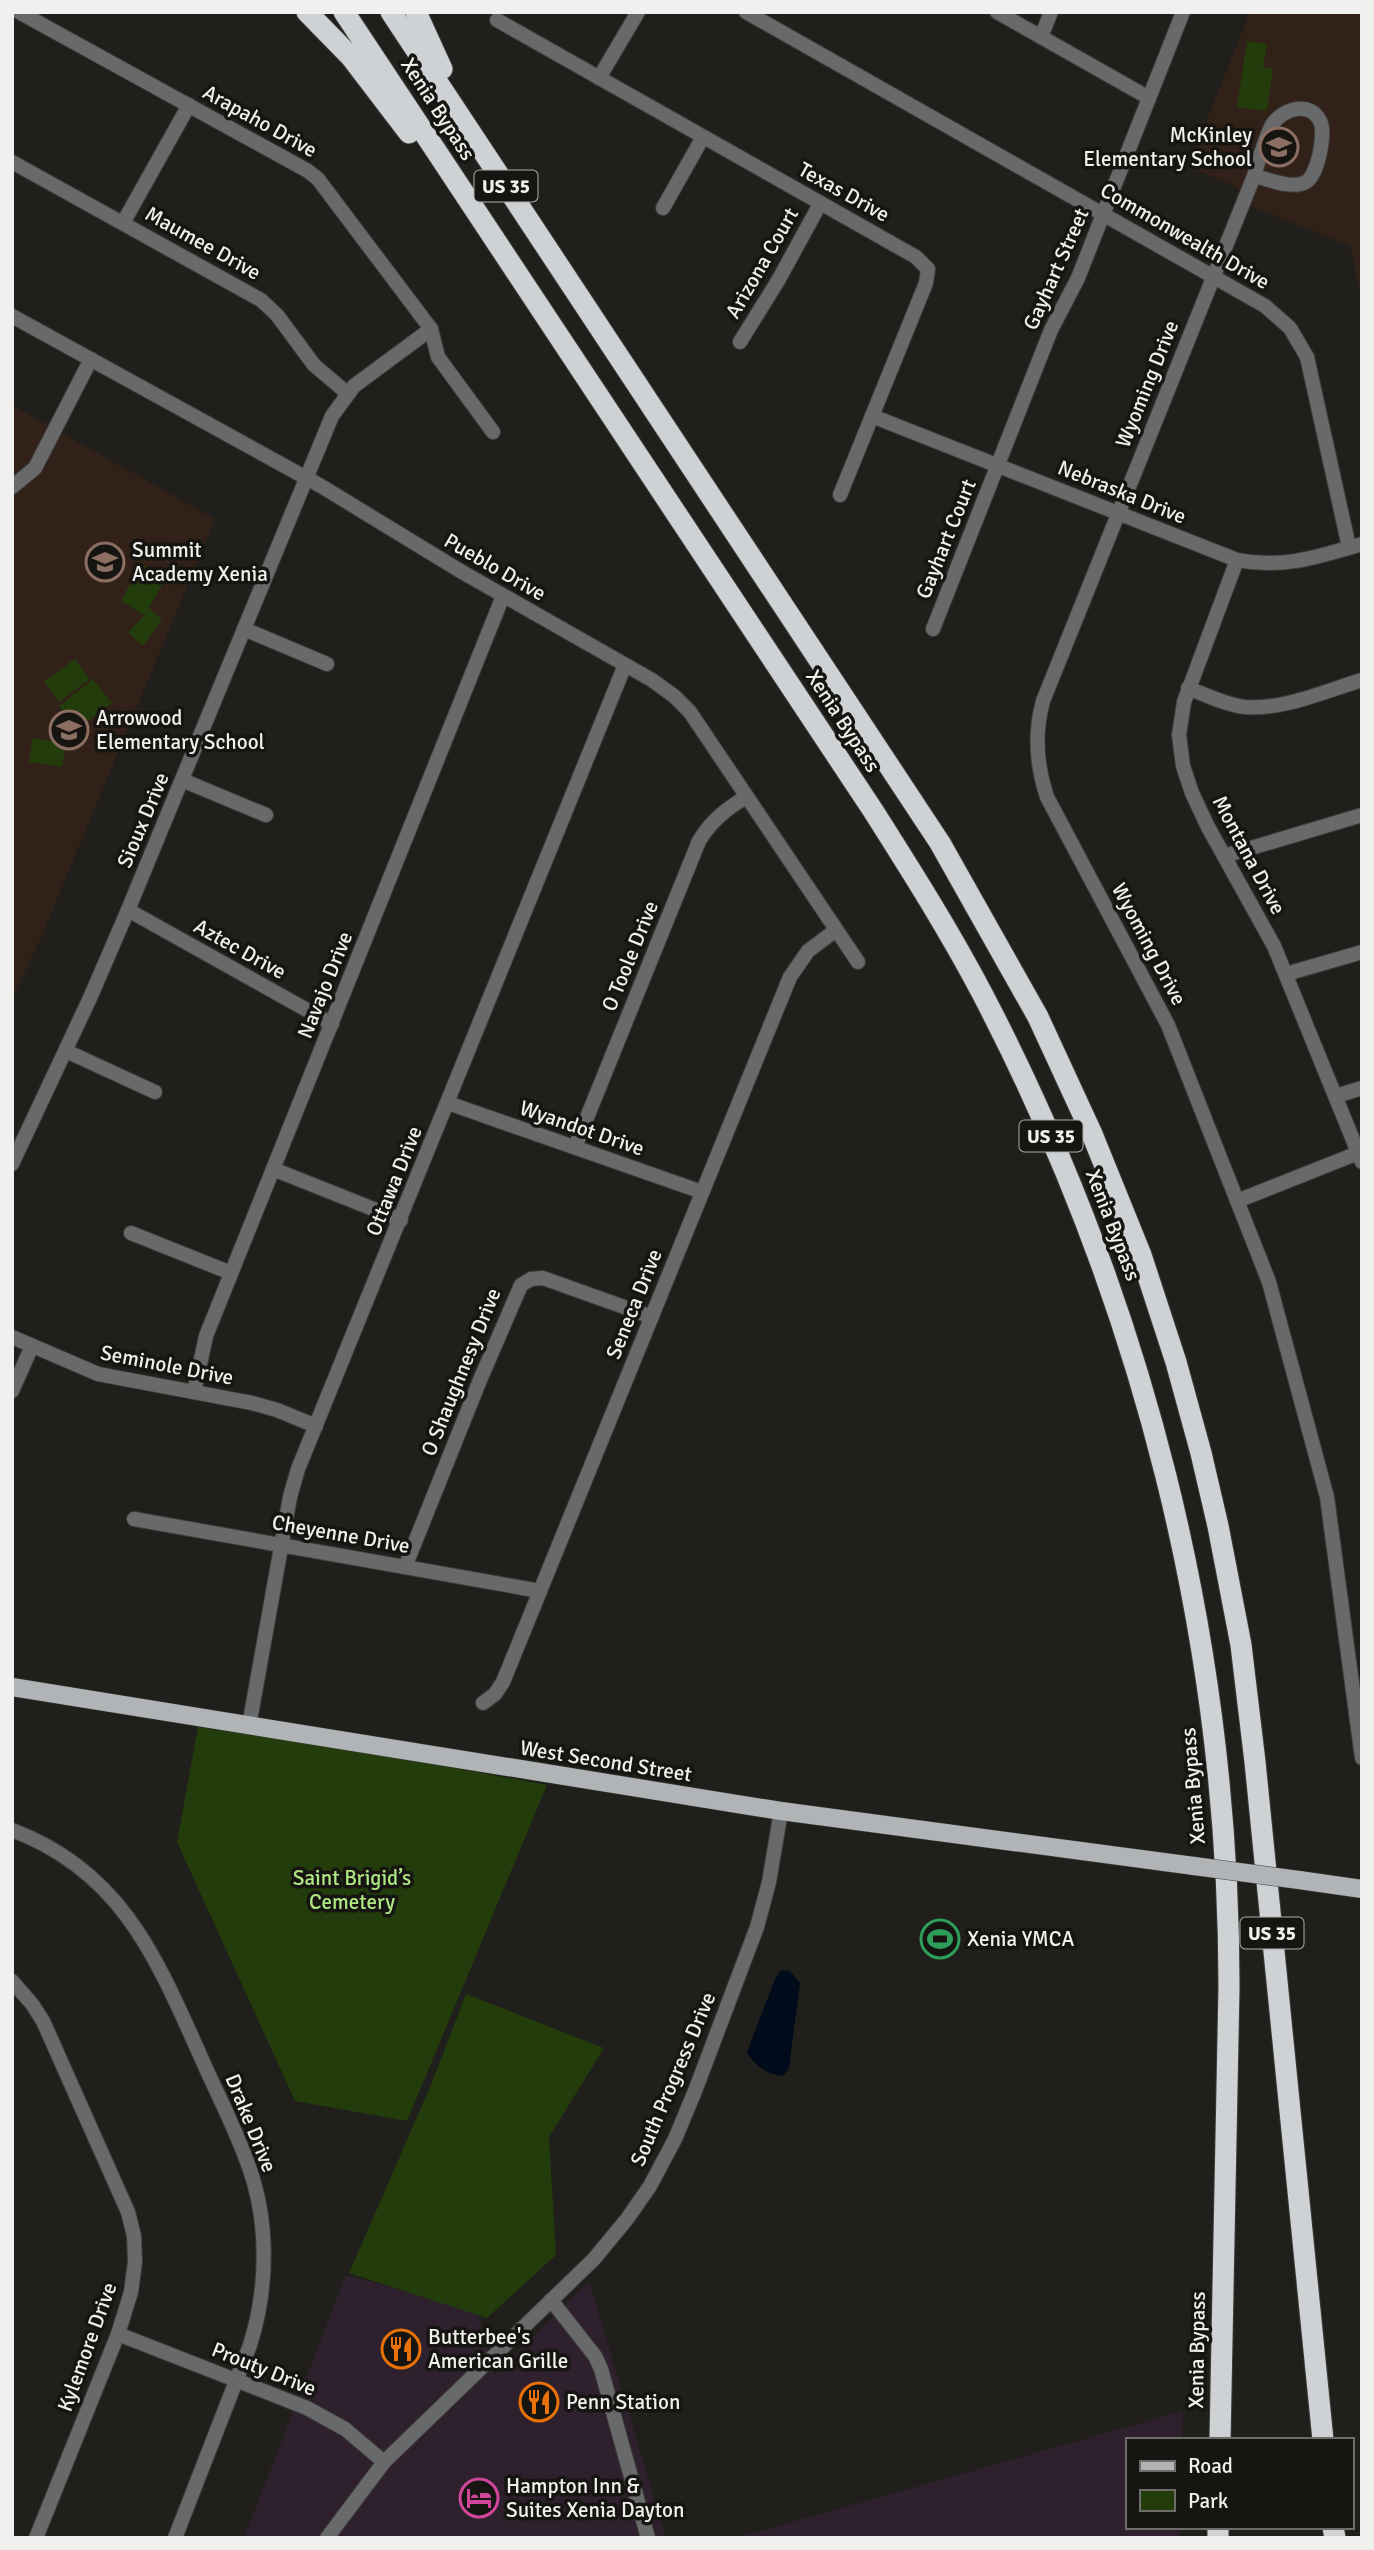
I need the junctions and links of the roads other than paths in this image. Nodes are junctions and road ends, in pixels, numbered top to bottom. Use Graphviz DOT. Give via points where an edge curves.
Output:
graph roads {
  1 [pos="19,12"];
  2 [pos="307,12"];
  3 [pos="344,12"];
  4 [pos="391,12"];
  5 [pos="416,12"];
  6 [pos="638,12"];
  7 [pos="746,12"];
  8 [pos="997,12"];
  9 [pos="1051,12"];
  10 [pos="1183,12"];
  11 [pos="496,20"];
  12 [pos="1041,37"];
  13 [pos="599,78"];
  14 [pos="1149,98"];
  15 [pos="189,105"];
  16 [pos="703,137"];
  17 [pos="12,162"];
  18 [pos="1254,176"];
  19 [pos="820,204"];
  20 [pos="663,208"];
  21 [pos="1103,214"];
  22 [pos="122,223"];
  23 [pos="1212,277"];
  24 [pos="12,316"];
  25 [pos="431,329"];
  26 [pos="740,342"];
  27 [pos="91,359"];
  28 [pos="621,360"];
  29 [pos="347,393"];
  30 [pos="872,416"];
  31 [pos="493,432"];
  32 [pos="998,465"];
  33 [pos="307,478"];
  34 [pos="12,487"];
  35 [pos="840,495"];
  36 [pos="671,506"];
  37 [pos="1118,513"];
  38 [pos="1355,545"];
  39 [pos="1237,560"];
  40 [pos="503,597"];
  41 [pos="244,629"];
  42 [pos="933,629"];
  43 [pos="327,664"];
  44 [pos="625,665"];
  45 [pos="1362,680"];
  46 [pos="1188,688"];
  47 [pos="182,780"];
  48 [pos="746,797"];
  49 [pos="266,815"];
  50 [pos="1362,815"];
  51 [pos="1224,856"];
  52 [pos="128,910"];
  53 [pos="836,930"];
  54 [pos="1362,951"];
  55 [pos="858,962"];
  56 [pos="1286,974"];
  57 [pos="332,1024"];
  58 [pos="66,1051"];
  59 [pos="1362,1088"];
  60 [pos="155,1092"];
  61 [pos="1336,1096"];
  62 [pos="448,1103"];
  63 [pos="575,1147"];
  64 [pos="1360,1158"];
  65 [pos="12,1164"];
  66 [pos="274,1169"];
  67 [pos="702,1192"];
  68 [pos="1237,1201"];
  69 [pos="401,1220"];
  70 [pos="131,1233"];
  71 [pos="231,1273"];
  72 [pos="652,1317"];
  73 [pos="12,1337"];
  74 [pos="32,1346"];
  75 [pos="12,1391"];
  76 [pos="194,1392"];
  77 [pos="316,1426"];
  78 [pos="134,1519"];
  79 [pos="282,1545"];
  80 [pos="405,1567"];
  81 [pos="540,1591"];
  82 [pos="12,1687"];
  83 [pos="483,1703"];
  84 [pos="249,1726"];
  85 [pos="1362,1758"];
  86 [pos="781,1811"];
  87 [pos="12,1830"];
  88 [pos="1362,1889"];
  89 [pos="12,1981"];
  90 [pos="551,2300"];
  91 [pos="118,2334"];
  92 [pos="236,2379"];
  93 [pos="1220,2438"];
  94 [pos="1322,2438"];
  95 [pos="384,2462"];
  96 [pos="36,2538"];
  97 [pos="175,2538"];
  98 [pos="327,2538"];
  99 [pos="648,2538"];
  1 -- 15 [label="street, Arapaho Drive"];
  2 -- 36 [label="highway" via="357,65 418,145"];
  3 -- 36 [label="highway, Xenia Bypass / US 35"];
  4 -- 28 [label="highway, Xenia Bypass / US 35"];
  5 -- 28 [label="highway" via="462,105 593,307"];
  6 -- 13 [label="street"];
  7 -- 21 [label="street, Commonwealth Drive"];
  8 -- 12 [label="street"];
  9 -- 12 [label="street"];
  10 -- 14 [label="street, Gayhart Street"];
  11 -- 13 [label="street, Texas Drive"];
  12 -- 14 [label="street"];
  13 -- 16 [label="street, Texas Drive"];
  14 -- 21 [label="street, Gayhart Street"];
  15 -- 22 [label="street"];
  15 -- 25 [label="street, Arapaho Drive" via="318,179"];
  16 -- 19 [label="street, Texas Drive"];
  16 -- 20 [label="street"];
  17 -- 22 [label="street, Maumee Drive"];
  18 -- 18 [label="street, Wyoming Drive" via="1294,186 1307,181 1315,173 1323,132 1320,120 1311,111 1293,108 1280,114"];
  18 -- 23 [label="street, Wyoming Drive"];
  19 -- 26 [label="street, Arizona Court"];
  19 -- 30 [label="street, Texas Drive" via="916,257 928,269"];
  21 -- 23 [label="street, Commonwealth Drive"];
  21 -- 32 [label="street, Gayhart Street"];
  22 -- 29 [label="street, Maumee Drive" via="261,300 314,365"];
  23 -- 37 [label="street, Wyoming Drive"];
  23 -- 38 [label="street, Commonwealth Drive" via="1275,313 1301,344"];
  24 -- 27 [label="street, Pueblo Drive"];
  25 -- 29 [label="street, Sioux Drive"];
  25 -- 31 [label="street, Arapaho Drive" via="438,357"];
  27 -- 33 [label="street, Pueblo Drive"];
  27 -- 34 [label="street" via="35,468"];
  28 -- 94 [label="highway, Xenia Bypass / US 35" via="940,843 1005,954 1070,1084 1149,1277 1201,1453 1241,1645"];
  29 -- 33 [label="street, Sioux Drive" via="332,416"];
  30 -- 32 [label="street, Nebraska Drive"];
  30 -- 35 [label="street"];
  32 -- 37 [label="street, Nebraska Drive"];
  32 -- 42 [label="street, Gayhart Court"];
  33 -- 40 [label="street, Pueblo Drive"];
  33 -- 41 [label="street, Sioux Drive"];
  36 -- 93 [label="highway, Xenia Bypass / US 35" via="874,812 984,995 1049,1131 1088,1227 1146,1398 1191,1587 1221,1808 1228,1987"];
  37 -- 39 [label="street, Nebraska Drive"];
  37 -- 68 [label="street, Wyoming Drive" via="1043,701 1037,759 1046,797 1168,1025"];
  38 -- 39 [label="street, Nebraska Drive" via="1284,564"];
  39 -- 46 [label="street, Montana Drive"];
  40 -- 44 [label="street, Pueblo Drive"];
  40 -- 57 [label="street, Navajo Drive"];
  41 -- 43 [label="street"];
  41 -- 47 [label="street, Sioux Drive"];
  44 -- 48 [label="street, Pueblo Drive" via="662,686 690,712"];
  44 -- 62 [label="street, Ottawa Drive"];
  45 -- 46 [label="street" via="1262,707 1223,702"];
  46 -- 51 [label="street, Montana Drive" via="1179,735 1183,766"];
  47 -- 49 [label="street"];
  47 -- 52 [label="street, Sioux Drive"];
  48 -- 53 [label="street, Pueblo Drive"];
  48 -- 63 [label="street, O Toole Drive" via="712,821 699,841"];
  50 -- 51 [label="street"];
  51 -- 56 [label="street, Montana Drive"];
  52 -- 57 [label="street, Aztec Drive"];
  52 -- 58 [label="street, Sioux Drive"];
  53 -- 55 [label="street, Pueblo Drive"];
  53 -- 67 [label="street, Seneca Drive" via="808,951 790,977"];
  54 -- 56 [label="street"];
  56 -- 61 [label="street, Montana Drive"];
  57 -- 66 [label="street, Navajo Drive"];
  58 -- 60 [label="street"];
  58 -- 65 [label="street, Sioux Drive"];
  59 -- 61 [label="street"];
  61 -- 64 [label="street, Montana Drive"];
  62 -- 63 [label="street, Wyandot Drive"];
  62 -- 69 [label="street, Ottawa Drive"];
  63 -- 67 [label="street, Wyandot Drive"];
  64 -- 68 [label="street"];
  66 -- 69 [label="street"];
  66 -- 71 [label="street, Navajo Drive"];
  67 -- 72 [label="street, Seneca Drive"];
  68 -- 85 [label="street, Wyoming Drive" via="1269,1282 1323,1478"];
  69 -- 77 [label="street, Ottawa Drive"];
  70 -- 71 [label="street"];
  71 -- 76 [label="street, Navajo Drive" via="206,1336"];
  72 -- 80 [label="street, O Shaughnesy Drive" via="543,1279 521,1284"];
  72 -- 81 [label="street, Seneca Drive"];
  73 -- 74 [label="street, Seminole Drive"];
  74 -- 75 [label="street"];
  74 -- 76 [label="street, Seminole Drive" via="98,1374"];
  76 -- 77 [label="street, Seminole Drive" via="265,1406"];
  77 -- 79 [label="street, Ottawa Drive" via="295,1480"];
  78 -- 79 [label="street, Cheyenne Drive"];
  79 -- 80 [label="street, Cheyenne Drive"];
  79 -- 84 [label="street, Ottawa Drive"];
  80 -- 81 [label="street, Cheyenne Drive"];
  81 -- 83 [label="street, Seneca Drive" via="503,1682"];
  82 -- 84 [label="main road, West Second Street"];
  84 -- 86 [label="main road, West Second Street"];
  86 -- 88 [label="main road, West Second Street, bridge"];
  86 -- 90 [label="street, South Progress Drive" via="757,1927 675,2139 627,2219"];
  87 -- 92 [label="street, Drake Drive" via="81,1869 134,1924 163,1972 249,2166 261,2216 264,2266 258,2314"];
  89 -- 91 [label="street, Kylemore Drive" via="43,2021 128,2212 134,2236 134,2275"];
  90 -- 95 [label="street, South Progress Drive"];
  90 -- 99 [label="street" via="601,2369"];
  91 -- 92 [label="street, Prouty Drive"];
  91 -- 96 [label="street, Kylemore Drive"];
  92 -- 95 [label="street, Prouty Drive" via="329,2419"];
  92 -- 97 [label="street, Drake Drive"];
  95 -- 98 [label="street, South Progress Drive"];
}
